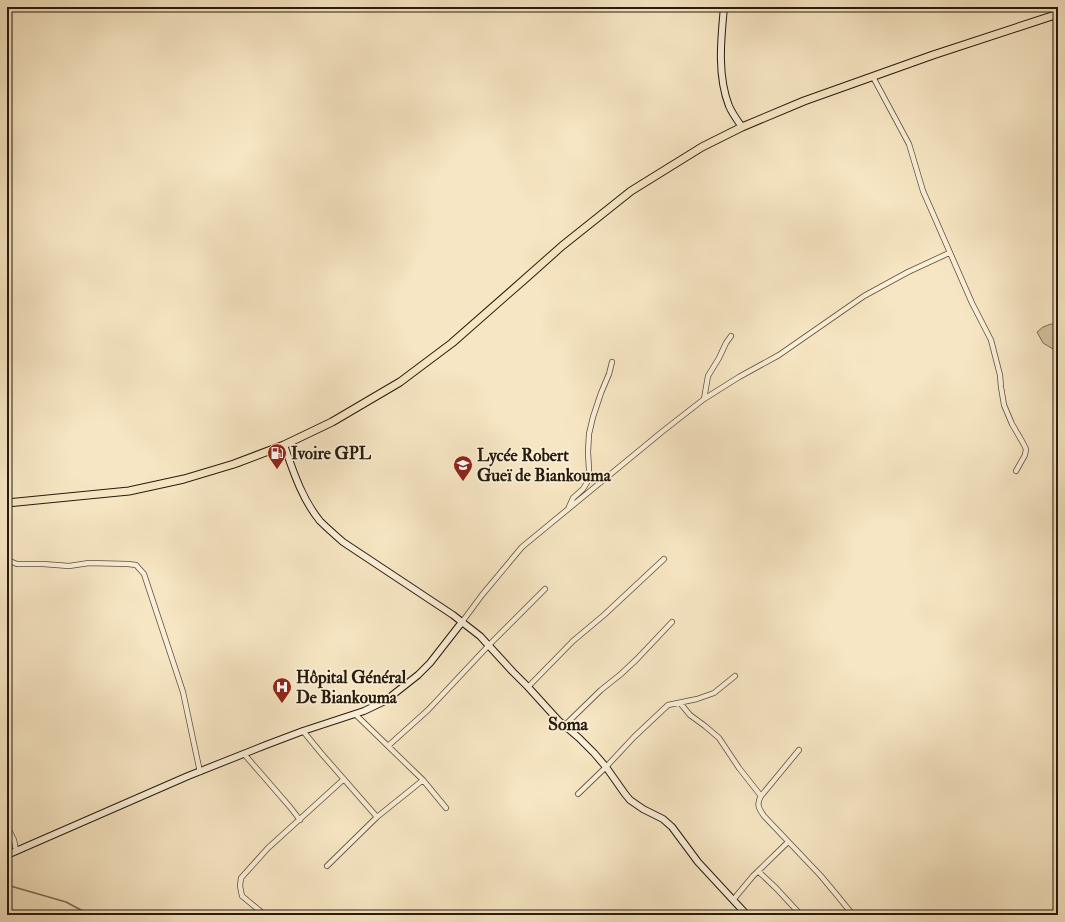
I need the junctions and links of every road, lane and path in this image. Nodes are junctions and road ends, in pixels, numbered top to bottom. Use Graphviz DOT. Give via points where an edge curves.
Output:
graph roads {
  1 [pos="724,7"];
  2 [pos="1058,14"];
  3 [pos="872,77"];
  4 [pos="742,127"];
  5 [pos="949,253"];
  6 [pos="731,336"];
  7 [pos="612,362"];
  8 [pos="704,399"];
  9 [pos="284,445"];
  10 [pos="1016,471"];
  11 [pos="7,503"];
  12 [pos="568,509"];
  13 [pos="664,559"];
  14 [pos="7,560"];
  15 [pos="545,589"];
  16 [pos="462,622"];
  17 [pos="672,622"];
  18 [pos="489,646"];
  19 [pos="735,676"];
  20 [pos="528,687"];
  21 [pos="680,703"];
  22 [pos="355,714"];
  23 [pos="564,726"];
  24 [pos="303,731"];
  25 [pos="388,746"];
  26 [pos="799,750"];
  27 [pos="244,754"];
  28 [pos="606,767"];
  29 [pos="200,772"];
  30 [pos="344,779"];
  31 [pos="423,780"];
  32 [pos="578,794"];
  33 [pos="761,796"];
  34 [pos="446,808"];
  35 [pos="377,817"];
  36 [pos="300,820"];
  37 [pos="7,826"];
  38 [pos="788,842"];
  39 [pos="16,850"];
  40 [pos="7,855"];
  41 [pos="327,866"];
  42 [pos="758,871"];
  43 [pos="732,900"];
  44 [pos="265,915"];
  45 [pos="747,915"];
  46 [pos="801,915"];
  47 [pos="853,915"];
  1 -- 4 [label="street" via="723,80 729,107"];
  2 -- 3 [label="main road"];
  3 -- 4 [label="main road" via="804,101"];
  3 -- 5 [label="street" via="909,144 923,191"];
  4 -- 9 [label="main road" via="702,147 632,191 562,246 452,343 400,382 332,422"];
  5 -- 8 [label="street" via="864,296 779,355"];
  5 -- 10 [label="street" via="991,340 1004,405 1026,449"];
  6 -- 8 [label="street" via="708,376"];
  7 -- 12 [label="street" via="589,434 588,481 573,498"];
  8 -- 12 [label="street"];
  9 -- 11 [label="main road" via="192,477 129,491"];
  9 -- 16 [label="street" via="301,489 315,514 328,529 343,542"];
  12 -- 16 [label="street" via="510,560"];
  13 -- 20 [label="street"];
  14 -- 29 [label="street" via="17,564 136,565 144,574 183,692"];
  15 -- 18 [label="street"];
  16 -- 18 [label="street"];
  16 -- 22 [label="street" via="418,675 385,701"];
  17 -- 23 [label="street" via="637,659"];
  18 -- 20 [label="street"];
  18 -- 25 [label="street" via="428,710"];
  19 -- 21 [label="street" via="714,693"];
  20 -- 23 [label="street"];
  21 -- 28 [label="street" via="665,708"];
  21 -- 33 [label="street" via="690,715 719,738"];
  22 -- 24 [label="street"];
  22 -- 25 [label="street"];
  23 -- 28 [label="street"];
  24 -- 27 [label="street"];
  24 -- 30 [label="street"];
  25 -- 31 [label="street"];
  26 -- 33 [label="street"];
  27 -- 29 [label="street"];
  27 -- 36 [label="street"];
  28 -- 32 [label="street"];
  28 -- 43 [label="street" via="630,800 672,827 698,862"];
  29 -- 39 [label="street"];
  30 -- 35 [label="street"];
  30 -- 36 [label="street"];
  31 -- 34 [label="street"];
  31 -- 35 [label="street"];
  33 -- 38 [label="street" via="758,805 760,812"];
  35 -- 41 [label="street"];
  36 -- 44 [label="street" via="268,848 240,878 242,896"];
  37 -- 39 [label="street"];
  38 -- 42 [label="street"];
  38 -- 47 [label="street"];
  39 -- 40 [label="street"];
  42 -- 43 [label="street"];
  42 -- 46 [label="street"];
  43 -- 45 [label="street"];
}
